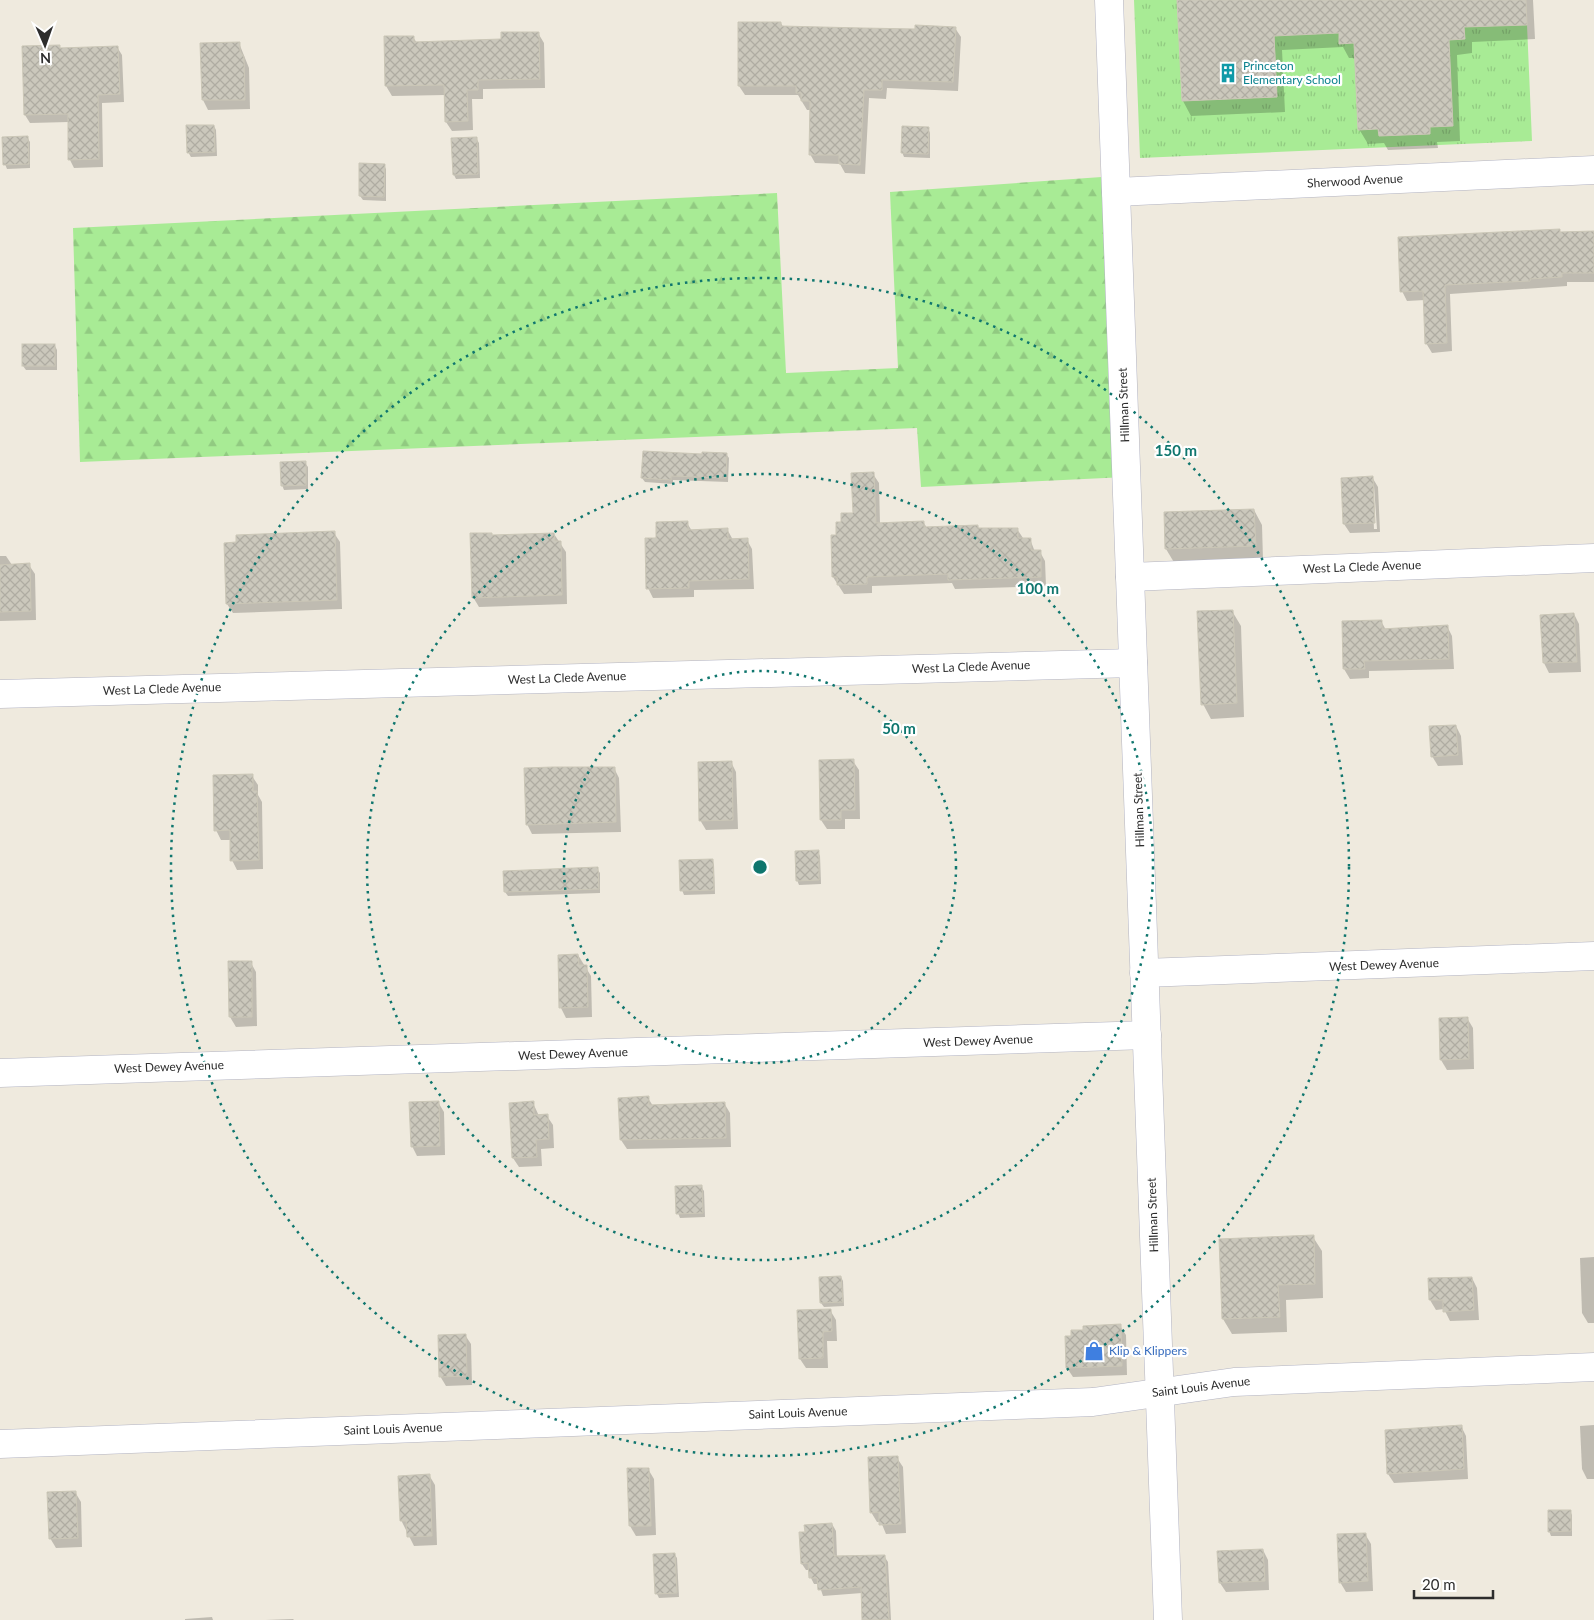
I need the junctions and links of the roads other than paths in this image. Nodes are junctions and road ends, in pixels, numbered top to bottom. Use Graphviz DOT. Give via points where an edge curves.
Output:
graph roads {
  1 [pos="1109,0"];
  2 [pos="1594,170"];
  3 [pos="1116,192"];
  4 [pos="1594,558"];
  5 [pos="1130,577"];
  6 [pos="1133,663"];
  7 [pos="0,694"];
  8 [pos="1594,956"];
  9 [pos="1144,973"];
  10 [pos="1147,1035"];
  11 [pos="0,1073"];
  12 [pos="1594,1366"];
  13 [pos="1160,1392"];
  14 [pos="0,1444"];
  15 [pos="1168,1620"];
  1 -- 3 [label="street, Hillman Street"];
  2 -- 3 [label="street, Sherwood Avenue"];
  3 -- 5 [label="street, Hillman Street"];
  4 -- 5 [label="street, West La Clede Avenue"];
  5 -- 6 [label="street, Hillman Street"];
  6 -- 7 [label="street, West La Clede Avenue"];
  6 -- 9 [label="street, Hillman Street"];
  8 -- 9 [label="street, West Dewey Avenue"];
  9 -- 10 [label="street, Hillman Street"];
  10 -- 11 [label="street, West Dewey Avenue"];
  10 -- 13 [label="street, Hillman Street"];
  12 -- 13 [label="street, Saint Louis Avenue" via="1234,1382"];
  13 -- 14 [label="street, Saint Louis Avenue" via="1093,1402"];
  13 -- 15 [label="street, Hillman Street"];
}
